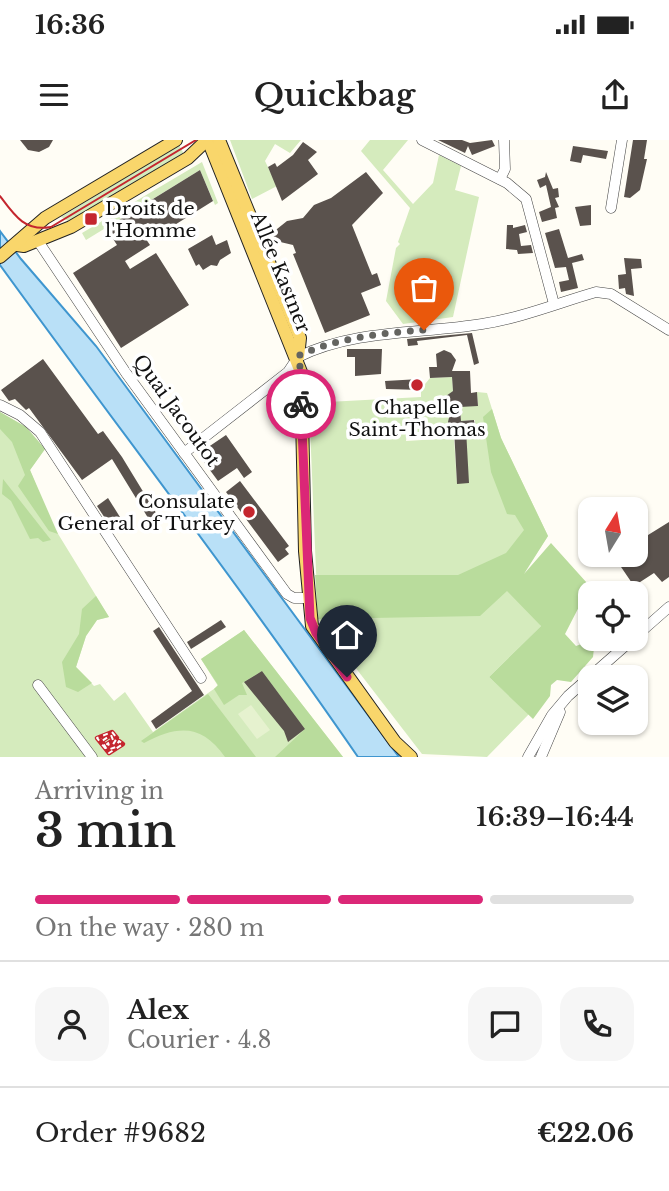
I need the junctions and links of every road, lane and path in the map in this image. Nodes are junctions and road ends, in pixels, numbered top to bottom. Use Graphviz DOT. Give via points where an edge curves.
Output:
graph roads {
  1 [pos="176,140"];
  2 [pos="208,140"];
  3 [pos="219,140"];
  4 [pos="422,140"];
  5 [pos="504,140"];
  6 [pos="609,140"];
  7 [pos="622,141"];
  8 [pos="500,179"];
  9 [pos="611,208"];
  10 [pos="38,241"];
  11 [pos="17,245"];
  12 [pos="0,257"];
  13 [pos="554,304"];
  14 [pos="282,310"];
  15 [pos="669,330"];
  16 [pos="298,356"];
  17 [pos="0,405"];
  18 [pos="184,453"];
  19 [pos="308,598"];
  20 [pos="669,607"];
  21 [pos="648,626"];
  22 [pos="620,651"];
  23 [pos="201,678"];
  24 [pos="38,685"];
  25 [pos="565,700"];
  26 [pos="92,757"];
  27 [pos="411,757"];
  28 [pos="528,757"];
  29 [pos="541,757"];
  1 -- 11 [label="main road" via="56,211 18,239"];
  2 -- 10 [label="main road" via="188,158 71,227"];
  2 -- 14 [label="main road, Allée Kastner"];
  3 -- 14 [label="main road, Allée Kastner"];
  4 -- 8 [label="street"];
  5 -- 8 [label="street" via="505,169"];
  6 -- 7 [label="street"];
  7 -- 9 [label="street"];
  8 -- 13 [label="street" via="528,204"];
  10 -- 11 [label="main road"];
  10 -- 18 [label="street, Quai Jacoutot"];
  11 -- 12 [label="main road"];
  13 -- 15 [label="street" via="596,292 611,294"];
  13 -- 16 [label="street" via="496,322 374,335"];
  14 -- 16 [label="main road, Allée Kastner" via="300,338"];
  16 -- 18 [label="street" via="288,372"];
  16 -- 19 [label="main road, Allée Kastner"];
  17 -- 23 [label="street" via="40,432"];
  18 -- 19 [label="street, Quai Jacoutot" via="287,594"];
  19 -- 27 [label="main road" via="316,633 395,742"];
  20 -- 21 [label="street"];
  22 -- 25 [label="street"];
  24 -- 26 [label="street"];
  25 -- 28 [label="street"];
  25 -- 29 [label="street"];
}
